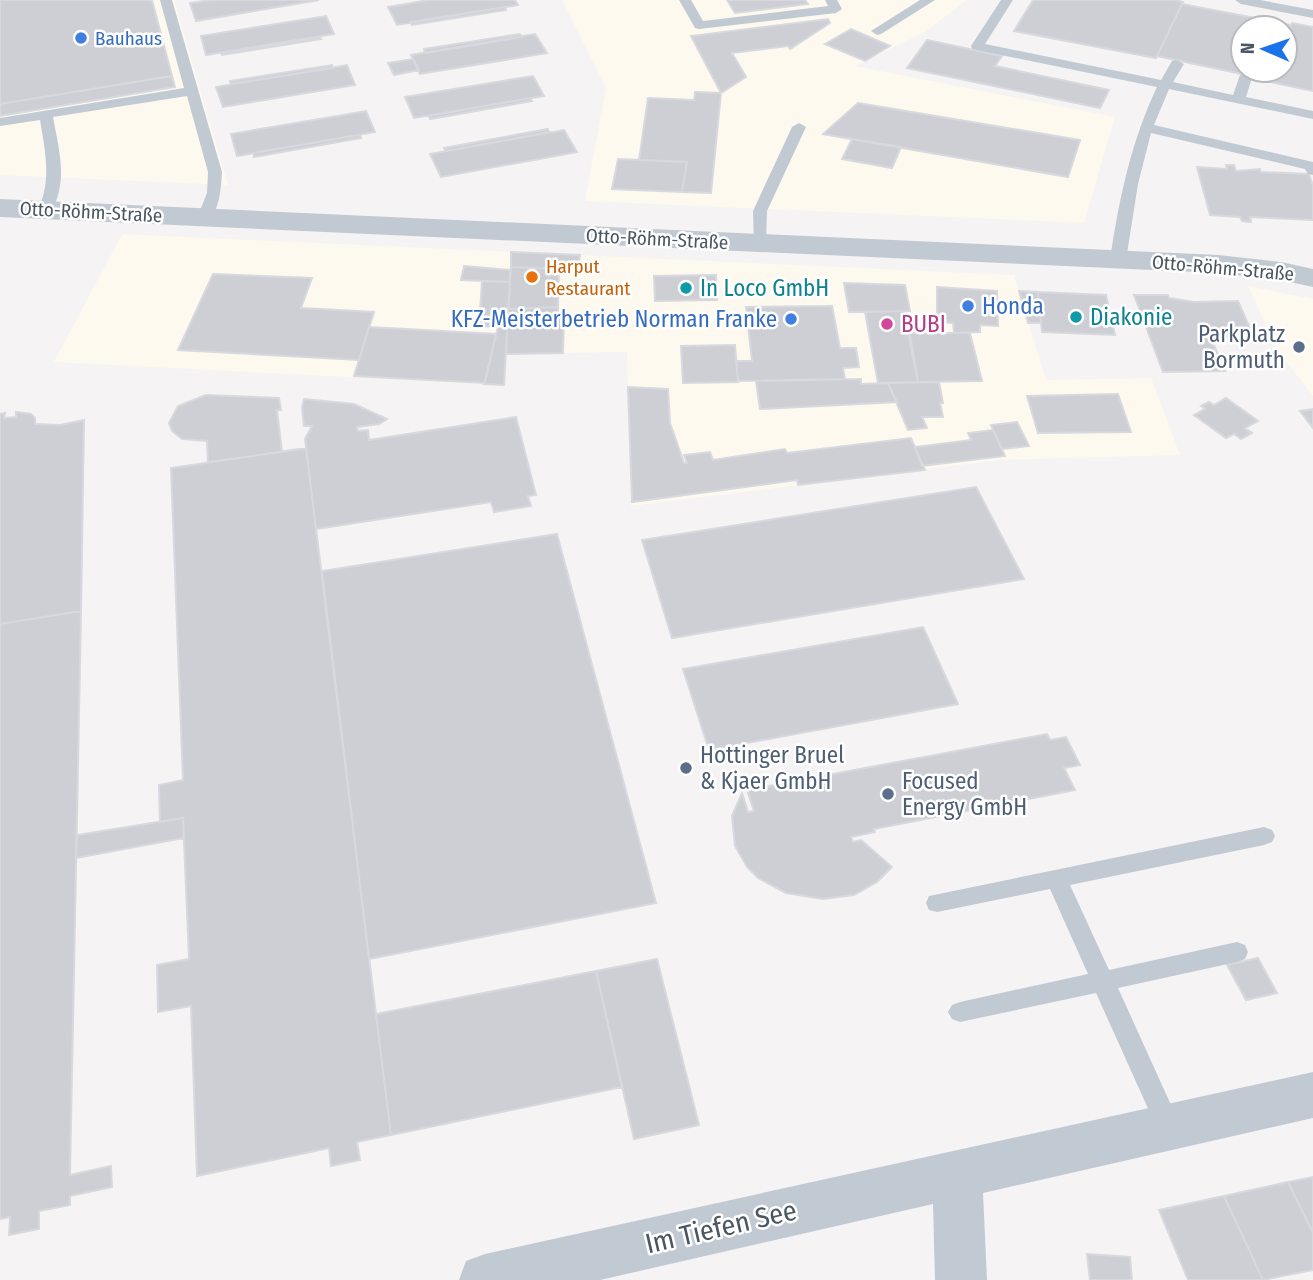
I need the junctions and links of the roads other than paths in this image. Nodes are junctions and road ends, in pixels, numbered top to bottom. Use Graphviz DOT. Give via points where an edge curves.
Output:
graph roads {
  1 [pos="166,0"];
  2 [pos="685,0"];
  3 [pos="831,0"];
  4 [pos="929,0"];
  5 [pos="1007,0"];
  6 [pos="1241,0"];
  7 [pos="1313,14"];
  8 [pos="877,31"];
  9 [pos="1177,64"];
  10 [pos="1243,84"];
  11 [pos="1162,86"];
  12 [pos="192,91"];
  13 [pos="1237,100"];
  14 [pos="46,115"];
  15 [pos="1313,115"];
  16 [pos="0,122"];
  17 [pos="799,127"];
  18 [pos="1145,127"];
  19 [pos="1313,171"];
  20 [pos="0,208"];
  21 [pos="45,210"];
  22 [pos="204,218"];
  23 [pos="759,243"];
  24 [pos="1118,260"];
  25 [pos="1313,278"];
  26 [pos="1264,836"];
  27 [pos="1056,878"];
  28 [pos="937,902"];
  29 [pos="1237,952"];
  30 [pos="1103,981"];
  31 [pos="960,1012"];
  32 [pos="1313,1094"];
  33 [pos="1169,1127"];
  34 [pos="957,1174"];
  35 [pos="485,1280"];
  36 [pos="961,1280"];
  1 -- 12 [label="lane"];
  2 -- 3 [label="lane" via="699,25 836,9"];
  4 -- 8 [label="lane"];
  5 -- 11 [label="lane" via="977,46"];
  6 -- 7 [label="lane"];
  9 -- 11 [label="lane"];
  10 -- 13 [label="lane"];
  11 -- 13 [label="lane"];
  11 -- 18 [label="lane"];
  12 -- 14 [label="lane"];
  12 -- 22 [label="lane" via="216,180"];
  13 -- 15 [label="lane"];
  14 -- 16 [label="lane"];
  14 -- 21 [label="lane" via="56,181"];
  17 -- 23 [label="lane" via="760,211"];
  18 -- 19 [label="lane" via="1311,166"];
  18 -- 24 [label="lane"];
  20 -- 21 [label="street, Otto-Röhm-Straße"];
  21 -- 22 [label="street, Otto-Röhm-Straße"];
  22 -- 23 [label="street, Otto-Röhm-Straße"];
  23 -- 24 [label="street, Otto-Röhm-Straße"];
  24 -- 25 [label="street, Otto-Röhm-Straße" via="1240,266"];
  26 -- 27 [label="lane"];
  27 -- 28 [label="lane"];
  27 -- 30 [label="lane"];
  29 -- 30 [label="lane"];
  30 -- 31 [label="lane"];
  30 -- 33 [label="lane"];
  32 -- 33 [label="street, Im Tiefen See"];
  33 -- 34 [label="street, Im Tiefen See"];
  34 -- 35 [label="street, Im Tiefen See"];
  34 -- 36 [label="street"];
}
